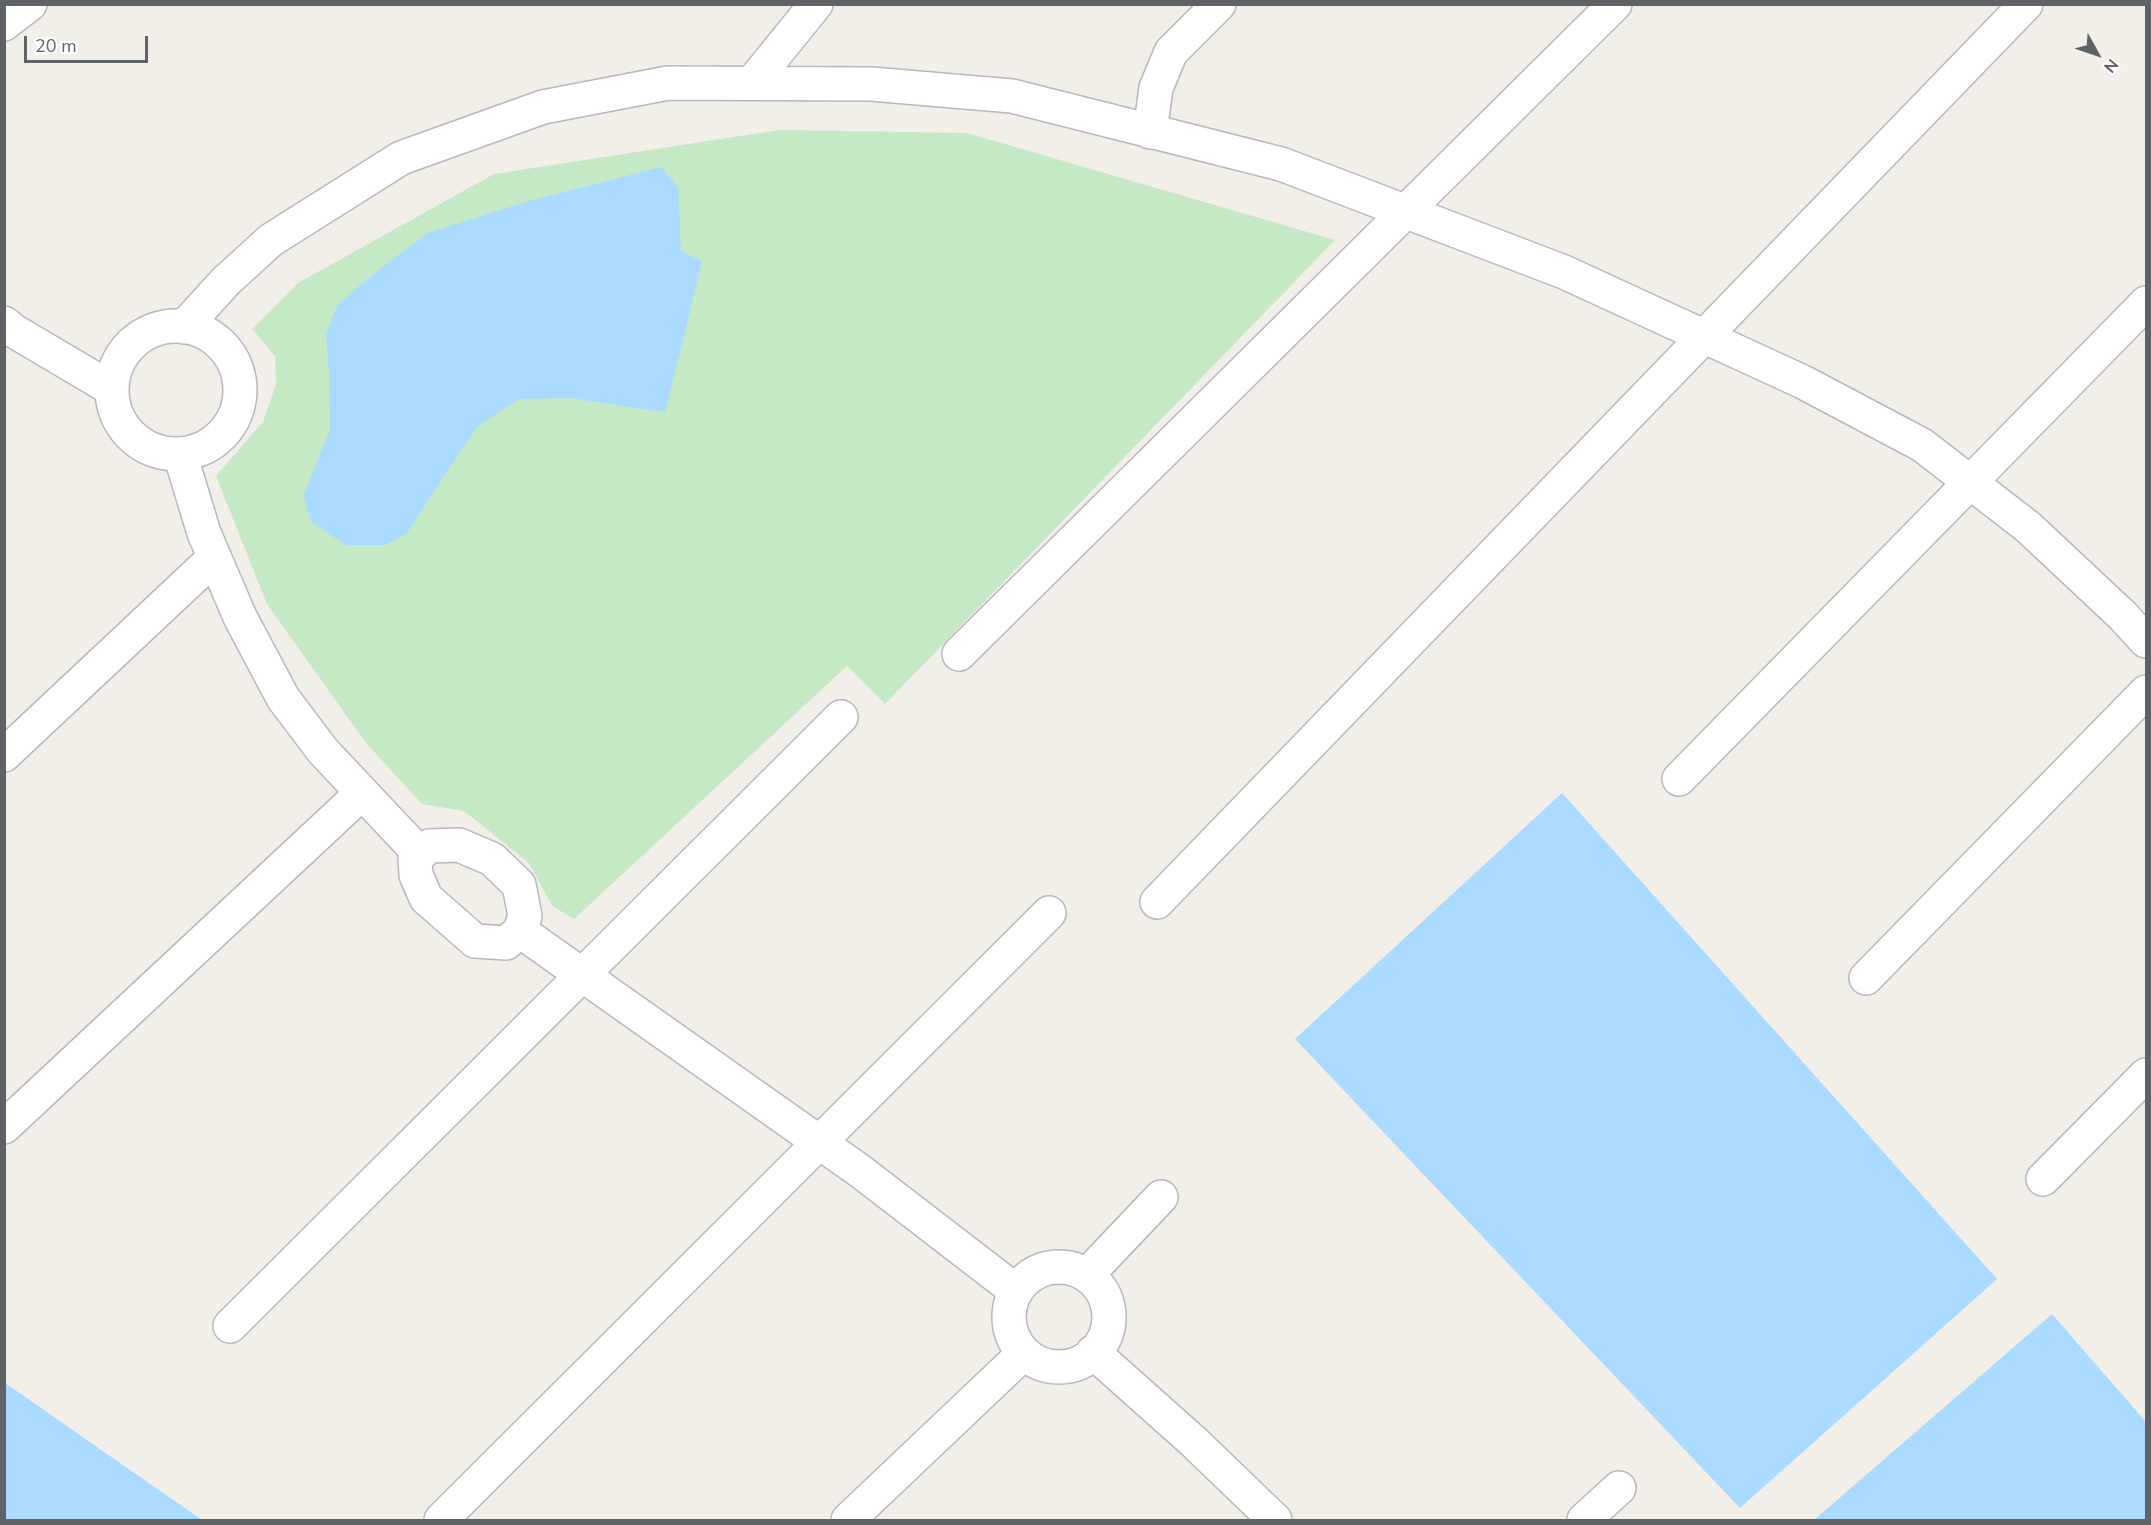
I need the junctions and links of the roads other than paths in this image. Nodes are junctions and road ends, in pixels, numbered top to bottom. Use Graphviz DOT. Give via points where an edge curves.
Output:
graph roads {
  1 [pos="30,4"];
  2 [pos="816,4"];
  3 [pos="1219,4"];
  4 [pos="1615,4"];
  5 [pos="2026,4"];
  6 [pos="4,24"];
  7 [pos="752,83"];
  8 [pos="1150,132"];
  9 [pos="1405,212"];
  10 [pos="2146,303"];
  11 [pos="184,327"];
  12 [pos="8,332"];
  13 [pos="1704,337"];
  14 [pos="112,389"];
  15 [pos="180,454"];
  16 [pos="1971,483"];
  17 [pos="214,558"];
  18 [pos="2146,641"];
  19 [pos="959,654"];
  20 [pos="2146,692"];
  21 [pos="841,717"];
  22 [pos="4,754"];
  23 [pos="1679,779"];
  24 [pos="362,793"];
  25 [pos="420,854"];
  26 [pos="1158,903"];
  27 [pos="1049,913"];
  28 [pos="520,931"];
  29 [pos="582,975"];
  30 [pos="1866,978"];
  31 [pos="2146,1075"];
  32 [pos="4,1127"];
  33 [pos="819,1142"];
  34 [pos="2043,1179"];
  35 [pos="1161,1197"];
  36 [pos="1087,1275"];
  37 [pos="1016,1291"];
  38 [pos="230,1326"];
  39 [pos="1093,1352"];
  40 [pos="1024,1353"];
  41 [pos="1619,1488"];
  42 [pos="441,1521"];
  43 [pos="848,1521"];
  44 [pos="1275,1521"];
  45 [pos="1584,1521"];
  1 -- 6 [label="street"];
  2 -- 7 [label="street"];
  3 -- 8 [label="street" via="1171,52 1156,88"];
  4 -- 9 [label="street"];
  5 -- 13 [label="street"];
  7 -- 8 [label="street" via="871,84 1012,96"];
  7 -- 11 [label="street" via="668,83 543,108 401,158 271,240"];
  8 -- 9 [label="street" via="1281,164"];
  9 -- 13 [label="street" via="1564,272"];
  9 -- 19 [label="street"];
  10 -- 16 [label="street"];
  11 -- 14 [label="street" via="162,327 126,350"];
  11 -- 15 [label="street" via="204,332 221,344 234,362 240,382 232,423 218,439"];
  12 -- 14 [label="street"];
  13 -- 16 [label="street" via="1803,382 1922,445"];
  13 -- 26 [label="street"];
  14 -- 15 [label="street" via="115,411 140,444 159,452"];
  15 -- 17 [label="street"];
  16 -- 18 [label="street" via="2028,527"];
  16 -- 23 [label="street"];
  17 -- 22 [label="street"];
  17 -- 24 [label="street" via="283,698 323,751"];
  20 -- 30 [label="street"];
  21 -- 29 [label="street"];
  24 -- 25 [label="street"];
  24 -- 32 [label="street"];
  25 -- 28 [label="street" via="415,859 416,875 426,898 475,941 506,943"];
  25 -- 28 [label="street" via="429,846 459,844 492,858 519,885 525,916"];
  27 -- 33 [label="street"];
  28 -- 29 [label="street"];
  29 -- 33 [label="street"];
  29 -- 38 [label="street"];
  31 -- 34 [label="street"];
  33 -- 37 [label="street"];
  33 -- 42 [label="street"];
  35 -- 36 [label="street"];
  36 -- 37 [label="street" via="1072,1268 1041,1270"];
  36 -- 39 [label="street" via="1099,1286 1109,1316 1107,1333"];
  37 -- 40 [label="street" via="1009,1306 1008,1324"];
  39 -- 40 [label="street" via="1071,1366 1054,1367 1038,1363"];
  39 -- 44 [label="street"];
  40 -- 43 [label="street"];
  41 -- 45 [label="street"];
}
